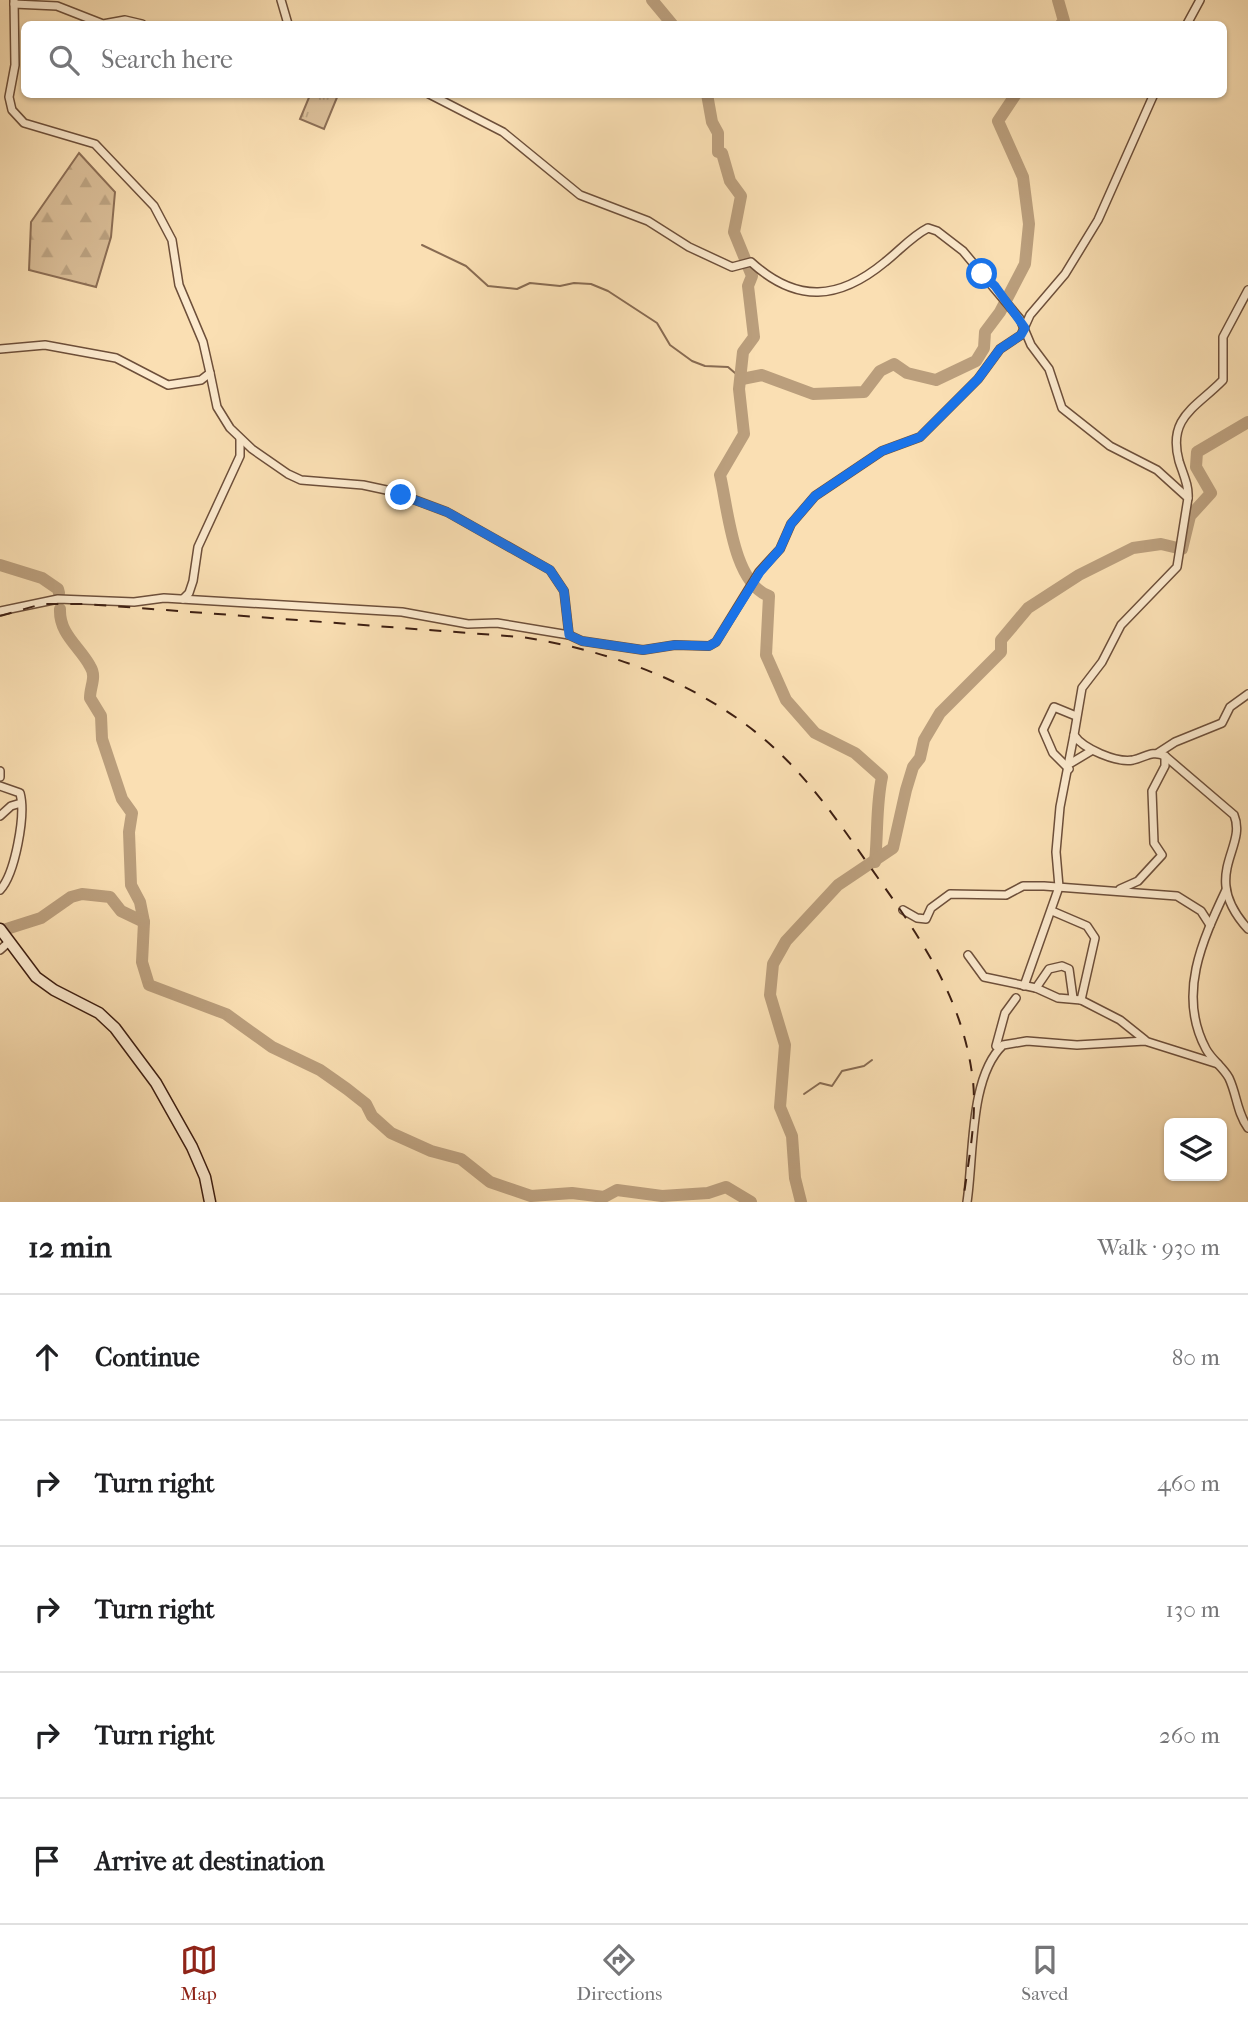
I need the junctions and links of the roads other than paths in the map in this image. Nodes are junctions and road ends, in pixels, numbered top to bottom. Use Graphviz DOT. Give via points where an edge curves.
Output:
graph roads {
  1 [pos="281,0"];
  2 [pos="1200,0"];
  3 [pos="14,2"];
  4 [pos="95,21"];
  5 [pos="287,21"];
  6 [pos="1190,21"];
  7 [pos="9,97"];
  8 [pos="0,98"];
  9 [pos="437,98"];
  10 [pos="1152,98"];
  11 [pos="1248,290"];
  12 [pos="1025,328"];
  13 [pos="0,349"];
  14 [pos="209,373"];
  15 [pos="240,438"];
  16 [pos="1188,498"];
  17 [pos="182,599"];
  18 [pos="0,611"];
  19 [pos="569,635"];
  20 [pos="1248,694"];
  21 [pos="1076,716"];
  22 [pos="1074,735"];
  23 [pos="1091,751"];
  24 [pos="1162,755"];
  25 [pos="1070,766"];
  26 [pos="0,771"];
  27 [pos="0,777"];
  28 [pos="0,786"];
  29 [pos="21,803"];
  30 [pos="0,816"];
  31 [pos="1059,887"];
  32 [pos="0,890"];
  33 [pos="1119,890"];
  34 [pos="1226,890"];
  35 [pos="903,910"];
  36 [pos="1052,911"];
  37 [pos="1210,925"];
  38 [pos="0,929"];
  39 [pos="1248,929"];
  40 [pos="10,941"];
  41 [pos="0,950"];
  42 [pos="968,955"];
  43 [pos="1024,986"];
  44 [pos="1036,988"];
  45 [pos="1016,998"];
  46 [pos="1077,999"];
  47 [pos="1145,1041"];
  48 [pos="996,1045"];
  49 [pos="1218,1064"];
  50 [pos="1248,1128"];
  51 [pos="211,1199"];
  52 [pos="967,1202"];
  1 -- 5 [label="street"];
  2 -- 6 [label="street"];
  3 -- 4 [label="street" via="57,6"];
  3 -- 7 [label="street" via="15,65"];
  7 -- 8 [label="street"];
  7 -- 14 [label="street" via="14,115 24,123 85,139 102,149 154,206 172,240 179,285 203,342"];
  9 -- 12 [label="street" via="503,132 580,195 659,226 689,247 732,267 751,262 794,288 815,293 842,290 923,230 932,229 963,251"];
  10 -- 12 [label="street" via="1098,220"];
  11 -- 16 [label="street" via="1223,337 1223,380 1186,412 1179,425 1178,457"];
  12 -- 16 [label="street" via="1049,369 1062,408 1110,446 1157,470"];
  12 -- 19 [label="street" via="920,437 882,451 815,496 791,524 780,549 716,642 643,650"];
  13 -- 14 [label="street" via="45,345 122,360 168,385 201,380"];
  14 -- 15 [label="street" via="217,407"];
  15 -- 17 [label="street" via="240,456 198,547 193,581"];
  15 -- 19 [label="street" via="300,480 391,491 447,512 550,570 564,591"];
  16 -- 21 [label="street" via="1177,567 1121,625 1082,688"];
  17 -- 18 [label="street" via="58,599"];
  17 -- 19 [label="street" via="351,607"];
  20 -- 24 [label="street" via="1230,707 1222,723 1175,742"];
  21 -- 22 [label="street"];
  21 -- 25 [label="street" via="1054,707 1043,730 1054,753"];
  22 -- 23 [label="street"];
  22 -- 25 [label="street"];
  23 -- 24 [label="street" via="1126,760"];
  23 -- 25 [label="street"];
  24 -- 33 [label="street" via="1164,766 1152,791 1154,843 1162,855 1136,882"];
  24 -- 34 [label="street" via="1236,819"];
  25 -- 31 [label="street" via="1060,807"];
  26 -- 27 [label="street"];
  28 -- 29 [label="street" via="20,793"];
  29 -- 30 [label="street"];
  29 -- 32 [label="street" via="21,835"];
  31 -- 33 [label="street"];
  31 -- 35 [label="street" via="1023,886 1006,895 950,894 921,919"];
  31 -- 36 [label="street"];
  33 -- 37 [label="street" via="1183,898"];
  34 -- 37 [label="street"];
  34 -- 39 [label="street"];
  36 -- 43 [label="street"];
  36 -- 46 [label="street" via="1087,926 1095,939"];
  37 -- 49 [label="street" via="1191,985 1200,1036"];
  38 -- 40 [label="street"];
  40 -- 41 [label="street"];
  40 -- 51 [label="street" via="46,985 91,1008 114,1028 156,1083 192,1147"];
  42 -- 43 [label="street" via="984,977"];
  43 -- 44 [label="street"];
  44 -- 46 [label="street" via="1058,998"];
  44 -- 46 [label="street" via="1049,969 1062,966 1069,970"];
  45 -- 48 [label="street" via="1008,1007"];
  46 -- 47 [label="street" via="1120,1020"];
  47 -- 49 [label="street"];
  47 -- 52 [label="street" via="1003,1045 990,1060 977,1094"];
  49 -- 50 [label="street" via="1230,1080 1240,1117"];
}
